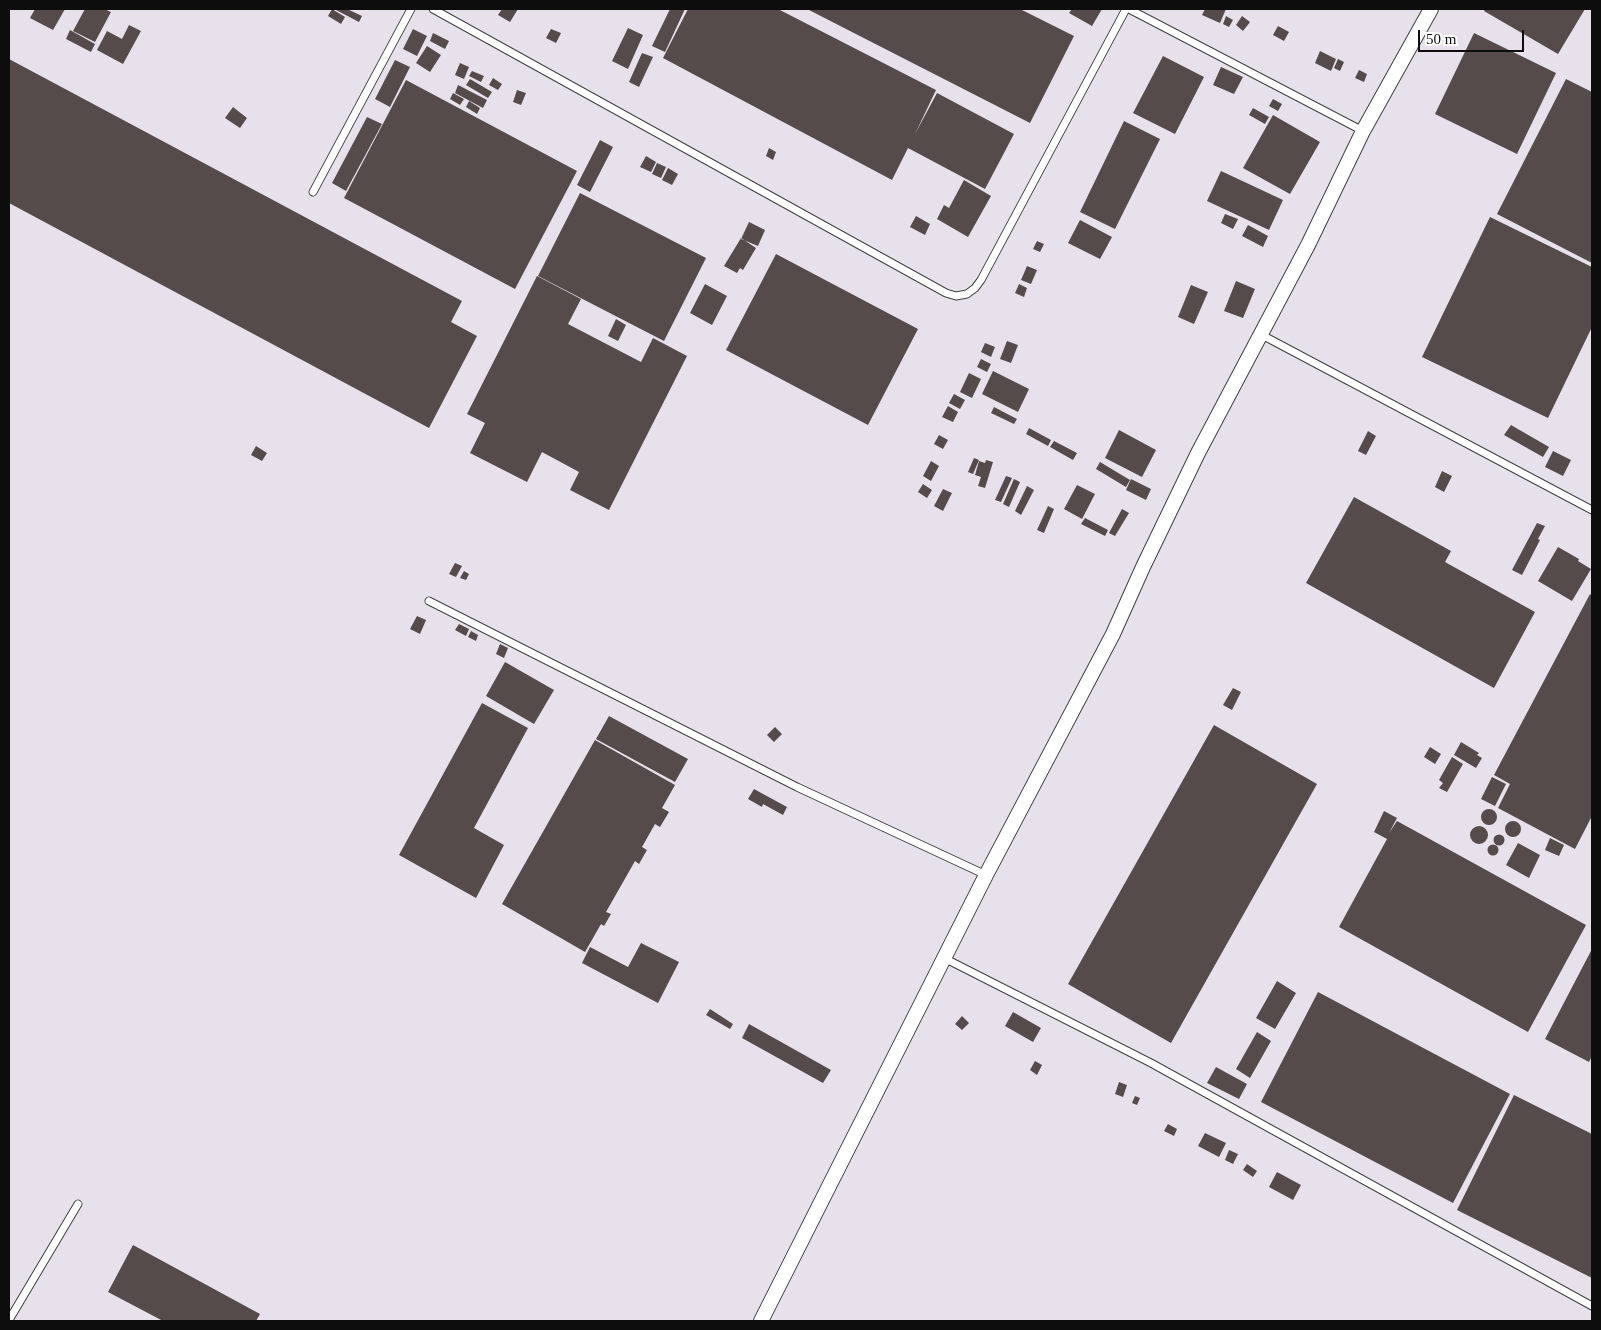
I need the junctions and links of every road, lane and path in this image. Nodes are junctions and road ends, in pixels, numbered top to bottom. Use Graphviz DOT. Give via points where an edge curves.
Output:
graph roads {
  1 [pos="411,9"];
  2 [pos="433,9"];
  3 [pos="1128,9"];
  4 [pos="1431,9"];
  5 [pos="1363,131"];
  6 [pos="314,192"];
  7 [pos="1260,334"];
  8 [pos="1592,510"];
  9 [pos="429,601"];
  10 [pos="986,875"];
  11 [pos="944,958"];
  12 [pos="78,1204"];
  13 [pos="1592,1306"];
  14 [pos="9,1320"];
  15 [pos="760,1321"];
  1 -- 6 [label="lane"];
  2 -- 3 [label="lane" via="956,296 967,294 981,280"];
  3 -- 5 [label="lane"];
  4 -- 5 [label="street"];
  5 -- 7 [label="street" via="1308,245"];
  7 -- 8 [label="lane"];
  7 -- 10 [label="street" via="1198,453 1113,634"];
  9 -- 10 [label="lane" via="797,787"];
  10 -- 11 [label="street"];
  11 -- 13 [label="lane" via="1151,1063"];
  11 -- 15 [label="street"];
  12 -- 14 [label="lane"];
}
